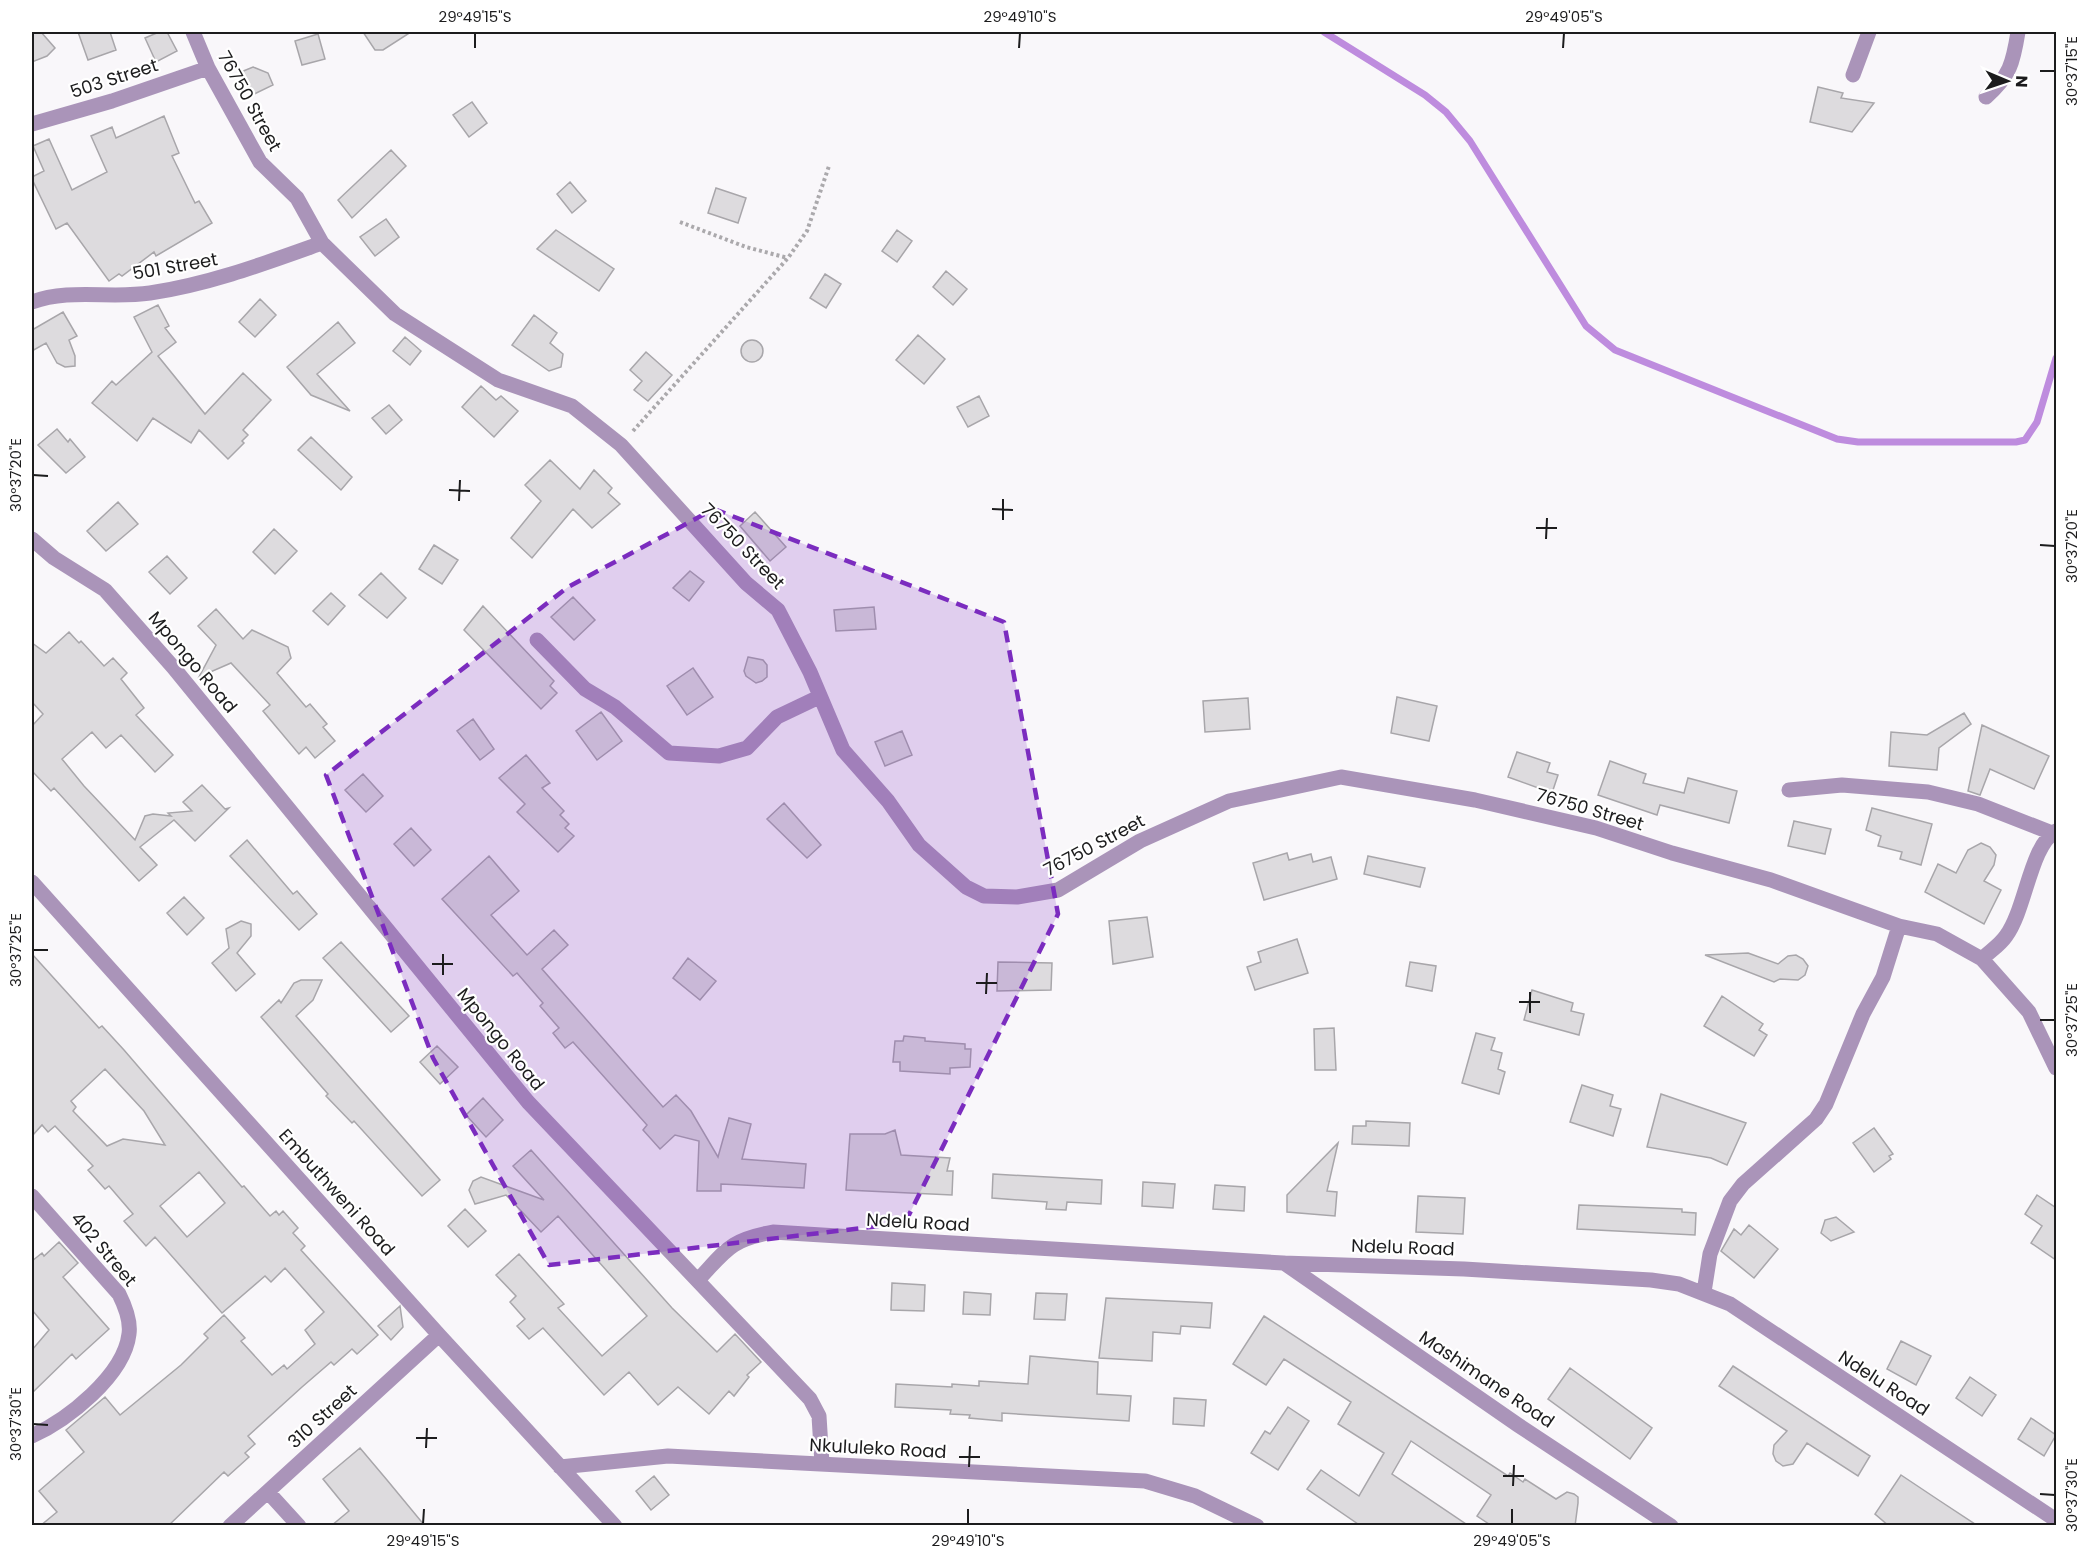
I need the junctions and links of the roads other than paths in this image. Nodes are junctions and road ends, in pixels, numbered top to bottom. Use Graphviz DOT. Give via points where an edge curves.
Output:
graph roads {
  1 [pos="192,32"];
  2 [pos="1869,32"];
  3 [pos="2018,32"];
  4 [pos="208,68"];
  5 [pos="1853,75"];
  6 [pos="1986,97"];
  7 [pos="32,124"];
  8 [pos="322,243"];
  9 [pos="32,302"];
  10 [pos="32,539"];
  11 [pos="537,640"];
  12 [pos="819,697"];
  13 [pos="1789,790"];
  14 [pos="2054,832"];
  15 [pos="32,882"];
  16 [pos="1899,926"];
  17 [pos="1982,959"];
  18 [pos="2056,1068"];
  19 [pos="32,1196"];
  20 [pos="1283,1263"];
  21 [pos="698,1280"];
  22 [pos="1704,1292"];
  23 [pos="439,1335"];
  24 [pos="32,1436"];
  25 [pos="822,1464"];
  26 [pos="560,1467"];
  27 [pos="268,1492"];
  28 [pos="2056,1520"];
  29 [pos="230,1526"];
  30 [pos="299,1526"];
  31 [pos="615,1526"];
  32 [pos="1257,1526"];
  33 [pos="1671,1526"];
  1 -- 4 [label="street, 76750 Street"];
  2 -- 5 [label="street"];
  3 -- 6 [label="street" via="2011,68 2003,82"];
  4 -- 7 [label="street, 503 Street"];
  4 -- 8 [label="street, 76750 Street" via="260,162 297,198"];
  8 -- 9 [label="street, 501 Street" via="234,275 150,293 72,293"];
  8 -- 12 [label="street, 76750 Street" via="395,314 498,380 572,406 621,445 746,583 778,610"];
  10 -- 21 [label="street, Mpongo Road" via="105,590 528,1102"];
  11 -- 12 [label="street" via="585,689 615,707 669,753 719,756 747,748 777,717"];
  12 -- 16 [label="street, 76750 Street" via="843,750 888,801 918,845 966,887 984,897 1017,897 1058,890 1140,841 1229,801 1341,777 1475,800 1596,828 1771,880"];
  13 -- 14 [label="street" via="1842,785 1928,792 1978,804"];
  14 -- 17 [label="street" via="2038,851 2025,899 2006,936"];
  15 -- 23 [label="street, Embuthweni Road"];
  16 -- 17 [label="street, 76750 Street" via="1937,934"];
  16 -- 22 [label="street" via="1883,977 1863,1014 1826,1104 1816,1119 1743,1184 1730,1201 1710,1254"];
  17 -- 18 [label="street, 76750 Street" via="2028,1012"];
  19 -- 24 [label="street, 402 Street" via="119,1294 128,1313 129,1334 122,1359 106,1379 79,1405"];
  20 -- 21 [label="street, Ndelu Road" via="773,1232 743,1238"];
  20 -- 22 [label="street, Ndelu Road" via="1651,1280"];
  20 -- 33 [label="street, Mashimane Road"];
  21 -- 25 [label="street, Mpongo Road" via="810,1399 819,1416"];
  22 -- 28 [label="street, Ndelu Road" via="1730,1304"];
  23 -- 26 [label="street, Embuthweni Road"];
  23 -- 27 [label="street, 310 Street"];
  25 -- 26 [label="street, Nkululeko Road" via="668,1456"];
  25 -- 32 [label="street, Nkululeko Road" via="1145,1481 1195,1496"];
  26 -- 31 [label="street, Embuthweni Road"];
  27 -- 29 [label="street, 310 Street"];
  27 -- 30 [label="street"];
}
